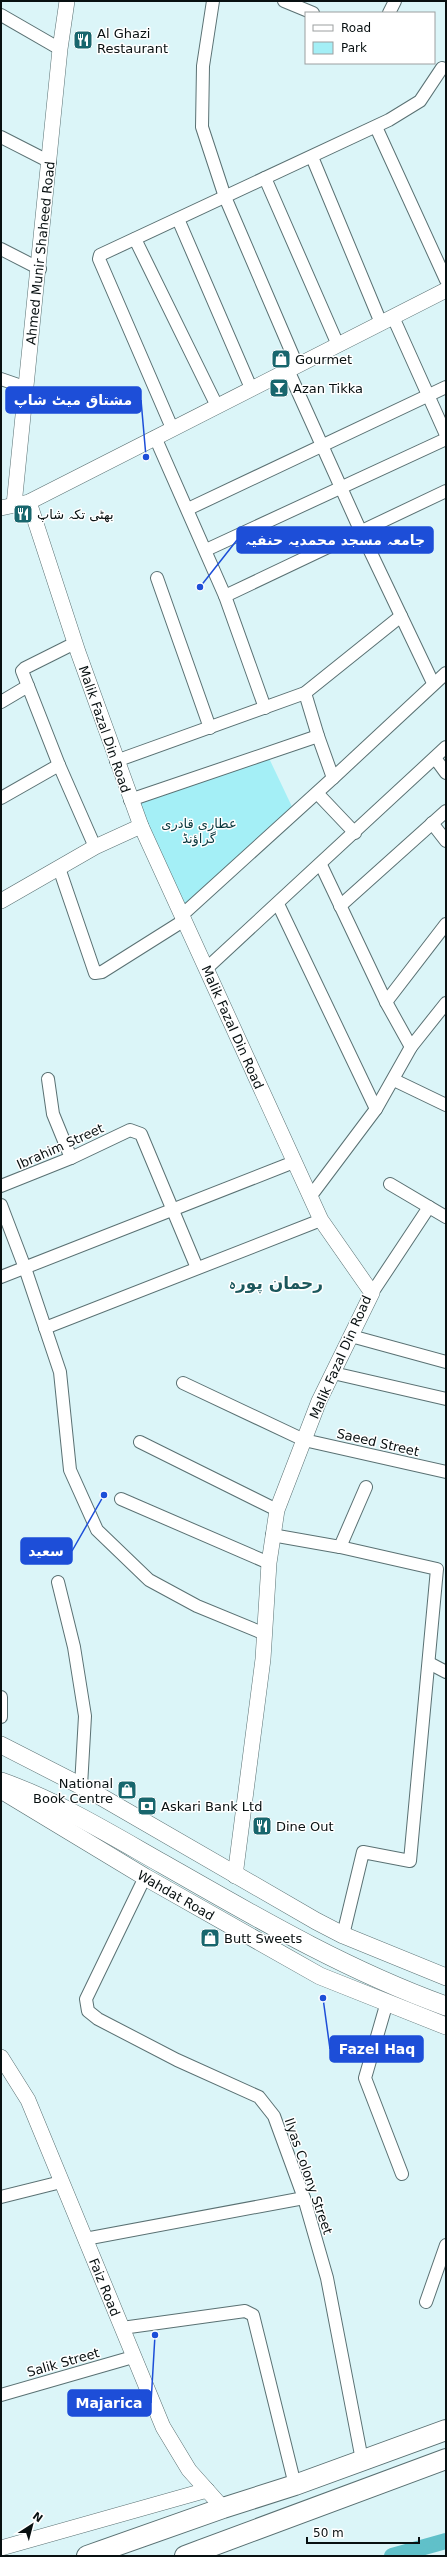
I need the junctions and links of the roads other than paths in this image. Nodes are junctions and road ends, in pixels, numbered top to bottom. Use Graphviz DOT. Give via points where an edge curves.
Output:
graph roads {
  1 [pos="67,1"];
  2 [pos="212,1"];
  3 [pos="284,1"];
  4 [pos="395,1"];
  5 [pos="311,12"];
  6 [pos="390,12"];
  7 [pos="1,15"];
  8 [pos="60,49"];
  9 [pos="440,67"];
  10 [pos="376,127"];
  11 [pos="1,137"];
  12 [pos="312,157"];
  13 [pos="50,162"];
  14 [pos="265,178"];
  15 [pos="225,197"];
  16 [pos="178,219"];
  17 [pos="135,239"];
  18 [pos="1,249"];
  19 [pos="40,269"];
  20 [pos="446,280"];
  21 [pos="446,290"];
  22 [pos="387,320"];
  23 [pos="338,345"];
  24 [pos="293,368"];
  25 [pos="1,379"];
  26 [pos="446,387"];
  27 [pos="27,388"];
  28 [pos="251,388"];
  29 [pos="428,395"];
  30 [pos="217,406"];
  31 [pos="172,428"];
  32 [pos="446,435"];
  33 [pos="155,438"];
  34 [pos="446,439"];
  35 [pos="323,445"];
  36 [pos="341,487"];
  37 [pos="446,491"];
  38 [pos="29,502"];
  39 [pos="8,507"];
  40 [pos="188,509"];
  41 [pos="361,532"];
  42 [pos="206,550"];
  43 [pos="157,578"];
  44 [pos="225,596"];
  45 [pos="402,616"];
  46 [pos="75,643"];
  47 [pos="446,673"];
  48 [pos="433,683"];
  49 [pos="28,686"];
  50 [pos="305,693"];
  51 [pos="1,702"];
  52 [pos="265,708"];
  53 [pos="210,728"];
  54 [pos="318,736"];
  55 [pos="446,747"];
  56 [pos="435,758"];
  57 [pos="116,761"];
  58 [pos="59,766"];
  59 [pos="446,773"];
  60 [pos="333,778"];
  61 [pos="317,793"];
  62 [pos="1,798"];
  63 [pos="130,800"];
  64 [pos="446,811"];
  65 [pos="432,823"];
  66 [pos="141,826"];
  67 [pos="355,832"];
  68 [pos="446,841"];
  69 [pos="94,847"];
  70 [pos="320,865"];
  71 [pos="59,868"];
  72 [pos="1,901"];
  73 [pos="278,904"];
  74 [pos="340,906"];
  75 [pos="182,918"];
  76 [pos="446,924"];
  77 [pos="207,968"];
  78 [pos="386,1002"];
  79 [pos="446,1004"];
  80 [pos="411,1046"];
  81 [pos="48,1078"];
  82 [pos="394,1080"];
  83 [pos="446,1105"];
  84 [pos="376,1109"];
  85 [pos="71,1158"];
  86 [pos="294,1162"];
  87 [pos="390,1184"];
  88 [pos="1,1186"];
  89 [pos="310,1198"];
  90 [pos="1,1205"];
  91 [pos="429,1207"];
  92 [pos="173,1209"];
  93 [pos="446,1217"];
  94 [pos="321,1220"];
  95 [pos="25,1268"];
  96 [pos="197,1268"];
  97 [pos="1,1277"];
  98 [pos="372,1293"];
  99 [pos="45,1328"];
  100 [pos="351,1336"];
  101 [pos="446,1362"];
  102 [pos="333,1373"];
  103 [pos="183,1382"];
  104 [pos="446,1399"];
  105 [pos="304,1440"];
  106 [pos="140,1442"];
  107 [pos="446,1472"];
  108 [pos="366,1487"];
  109 [pos="121,1499"];
  110 [pos="277,1510"];
  111 [pos="272,1535"];
  112 [pos="340,1547"];
  113 [pos="269,1563"];
  114 [pos="442,1571"];
  115 [pos="58,1582"];
  116 [pos="265,1634"];
  117 [pos="429,1663"];
  118 [pos="446,1672"];
  119 [pos="1,1697"];
  120 [pos="1,1717"];
  121 [pos="1,1744"];
  122 [pos="1,1782"];
  123 [pos="81,1786"];
  124 [pos="1,1790"];
  125 [pos="235,1876"];
  126 [pos="145,1877"];
  127 [pos="343,1935"];
  128 [pos="446,1976"];
  129 [pos="387,2002"];
  130 [pos="446,2006"];
  131 [pos="446,2026"];
  132 [pos="1,2057"];
  133 [pos="402,2174"];
  134 [pos="60,2182"];
  135 [pos="1,2198"];
  136 [pos="304,2198"];
  137 [pos="85,2239"];
  138 [pos="446,2245"];
  139 [pos="426,2302"];
  140 [pos="122,2328"];
  141 [pos="133,2356"];
  142 [pos="1,2395"];
  143 [pos="446,2430"];
  144 [pos="446,2459"];
  145 [pos="362,2460"];
  146 [pos="295,2485"];
  147 [pos="207,2490"];
  148 [pos="223,2508"];
  149 [pos="1,2548"];
  150 [pos="87,2556"];
  151 [pos="185,2556"];
  1 -- 8 [label="street, Ahmed Munir Shaheed Road"];
  2 -- 15 [label="street" via="203,66 202,128"];
  3 -- 5 [label="street"];
  4 -- 6 [label="street"];
  7 -- 8 [label="street"];
  8 -- 13 [label="street, Ahmed Munir Shaheed Road"];
  9 -- 10 [label="street" via="420,101"];
  10 -- 12 [label="street"];
  10 -- 20 [label="street"];
  11 -- 13 [label="street"];
  12 -- 14 [label="street"];
  12 -- 22 [label="street"];
  13 -- 19 [label="street, Ahmed Munir Shaheed Road"];
  14 -- 15 [label="street"];
  14 -- 23 [label="street"];
  15 -- 16 [label="street"];
  15 -- 24 [label="street"];
  16 -- 17 [label="street"];
  16 -- 28 [label="street"];
  17 -- 30 [label="street"];
  17 -- 31 [label="street" via="105,252 99,259"];
  18 -- 19 [label="street"];
  19 -- 27 [label="street, Ahmed Munir Shaheed Road"];
  21 -- 22 [label="street"];
  22 -- 23 [label="street"];
  22 -- 29 [label="street"];
  23 -- 24 [label="street"];
  24 -- 28 [label="street"];
  24 -- 35 [label="street"];
  25 -- 27 [label="street"];
  26 -- 29 [label="street"];
  27 -- 39 [label="street, Ahmed Munir Shaheed Road"];
  28 -- 30 [label="street"];
  29 -- 32 [label="street"];
  29 -- 35 [label="street"];
  30 -- 31 [label="street"];
  31 -- 33 [label="street"];
  33 -- 38 [label="street"];
  33 -- 40 [label="street"];
  34 -- 36 [label="street"];
  35 -- 36 [label="street"];
  35 -- 40 [label="street"];
  36 -- 41 [label="street"];
  36 -- 42 [label="street"];
  37 -- 41 [label="street"];
  38 -- 39 [label="street"];
  38 -- 46 [label="street, Malik Fazal Din Road"];
  40 -- 42 [label="street"];
  41 -- 44 [label="street"];
  41 -- 45 [label="street"];
  42 -- 44 [label="street"];
  43 -- 53 [label="street"];
  44 -- 52 [label="street"];
  45 -- 48 [label="street"];
  45 -- 50 [label="street"];
  46 -- 49 [label="street" via="24,668 22,671"];
  46 -- 57 [label="street, Malik Fazal Din Road"];
  47 -- 48 [label="street"];
  48 -- 60 [label="street"];
  49 -- 51 [label="street"];
  49 -- 58 [label="street"];
  50 -- 52 [label="street"];
  50 -- 54 [label="street"];
  52 -- 53 [label="street"];
  53 -- 57 [label="street"];
  54 -- 60 [label="street"];
  54 -- 63 [label="street"];
  55 -- 56 [label="street"];
  56 -- 59 [label="street"];
  56 -- 67 [label="street"];
  57 -- 63 [label="street, Malik Fazal Din Road"];
  58 -- 62 [label="street"];
  58 -- 69 [label="street"];
  60 -- 61 [label="street"];
  61 -- 67 [label="street"];
  61 -- 75 [label="street"];
  63 -- 66 [label="street, Malik Fazal Din Road"];
  64 -- 65 [label="street"];
  65 -- 68 [label="street"];
  65 -- 74 [label="street"];
  66 -- 69 [label="street"];
  66 -- 75 [label="street, Malik Fazal Din Road"];
  67 -- 70 [label="street"];
  69 -- 71 [label="street"];
  70 -- 73 [label="street"];
  70 -- 74 [label="street"];
  71 -- 72 [label="street"];
  71 -- 75 [label="street" via="96,972 102,972"];
  73 -- 77 [label="street"];
  73 -- 84 [label="street"];
  74 -- 78 [label="street"];
  75 -- 77 [label="street, Malik Fazal Din Road"];
  76 -- 78 [label="street"];
  77 -- 86 [label="street, Malik Fazal Din Road"];
  78 -- 80 [label="street"];
  79 -- 80 [label="street"];
  80 -- 82 [label="street"];
  81 -- 85 [label="street" via="53,1114"];
  82 -- 83 [label="street"];
  82 -- 84 [label="street"];
  84 -- 89 [label="street"];
  85 -- 88 [label="street, Ibrahim Street"];
  85 -- 92 [label="street, Ibrahim Street" via="130,1130 141,1134"];
  86 -- 89 [label="street, Malik Fazal Din Road"];
  86 -- 92 [label="street"];
  87 -- 91 [label="street"];
  89 -- 94 [label="street, Malik Fazal Din Road"];
  90 -- 95 [label="street"];
  91 -- 93 [label="street"];
  91 -- 98 [label="street"];
  92 -- 95 [label="street"];
  92 -- 96 [label="street"];
  94 -- 96 [label="street"];
  94 -- 98 [label="street, Malik Fazal Din Road"];
  95 -- 97 [label="street"];
  95 -- 99 [label="street"];
  96 -- 99 [label="street"];
  98 -- 100 [label="street, Malik Fazal Din Road"];
  99 -- 116 [label="street" via="60,1372 70,1470 97,1530 149,1580 196,1606"];
  100 -- 101 [label="street"];
  100 -- 102 [label="street, Malik Fazal Din Road"];
  102 -- 104 [label="street"];
  102 -- 105 [label="street, Malik Fazal Din Road"];
  103 -- 105 [label="street, Saeed Street"];
  105 -- 107 [label="street, Saeed Street"];
  105 -- 110 [label="street, Malik Fazal Din Road"];
  106 -- 110 [label="street"];
  108 -- 112 [label="street"];
  109 -- 113 [label="street"];
  110 -- 111 [label="street, Malik Fazal Din Road"];
  111 -- 112 [label="street"];
  111 -- 113 [label="street, Malik Fazal Din Road"];
  112 -- 114 [label="street"];
  113 -- 116 [label="street, Malik Fazal Din Road"];
  114 -- 117 [label="street"];
  115 -- 123 [label="street" via="74,1647 85,1716"];
  116 -- 125 [label="street, Malik Fazal Din Road"];
  117 -- 118 [label="street"];
  117 -- 127 [label="street" via="410,1861 363,1852"];
  119 -- 120 [label="street"];
  121 -- 123 [label="main road"];
  122 -- 130 [label="main road" via="105,1831 327,1954"];
  123 -- 125 [label="main road"];
  124 -- 126 [label="main road, Wahdat Road"];
  125 -- 127 [label="main road"];
  126 -- 129 [label="main road, Wahdat Road" via="320,1976"];
  126 -- 136 [label="street, Ilyas Colony Street" via="86,1999 88,2011 98,2019 178,2060 259,2097 274,2116"];
  127 -- 128 [label="main road"];
  129 -- 131 [label="main road, Wahdat Road"];
  129 -- 133 [label="street" via="365,2078"];
  132 -- 134 [label="street, Faiz Road" via="28,2100"];
  134 -- 135 [label="street"];
  134 -- 137 [label="street, Faiz Road"];
  136 -- 137 [label="street"];
  136 -- 145 [label="street, Ilyas Colony Street" via="327,2278"];
  137 -- 140 [label="street, Faiz Road"];
  138 -- 139 [label="street"];
  140 -- 141 [label="street, Faiz Road"];
  140 -- 146 [label="street" via="245,2311 253,2315"];
  141 -- 142 [label="street, Salik Street"];
  141 -- 147 [label="street, Faiz Road" via="173,2446 189,2470"];
  143 -- 145 [label="highway"];
  144 -- 151 [label="highway"];
  145 -- 146 [label="highway"];
  146 -- 148 [label="highway"];
  147 -- 148 [label="street, Faiz Road"];
  147 -- 149 [label="street"];
  148 -- 150 [label="highway"];
}
